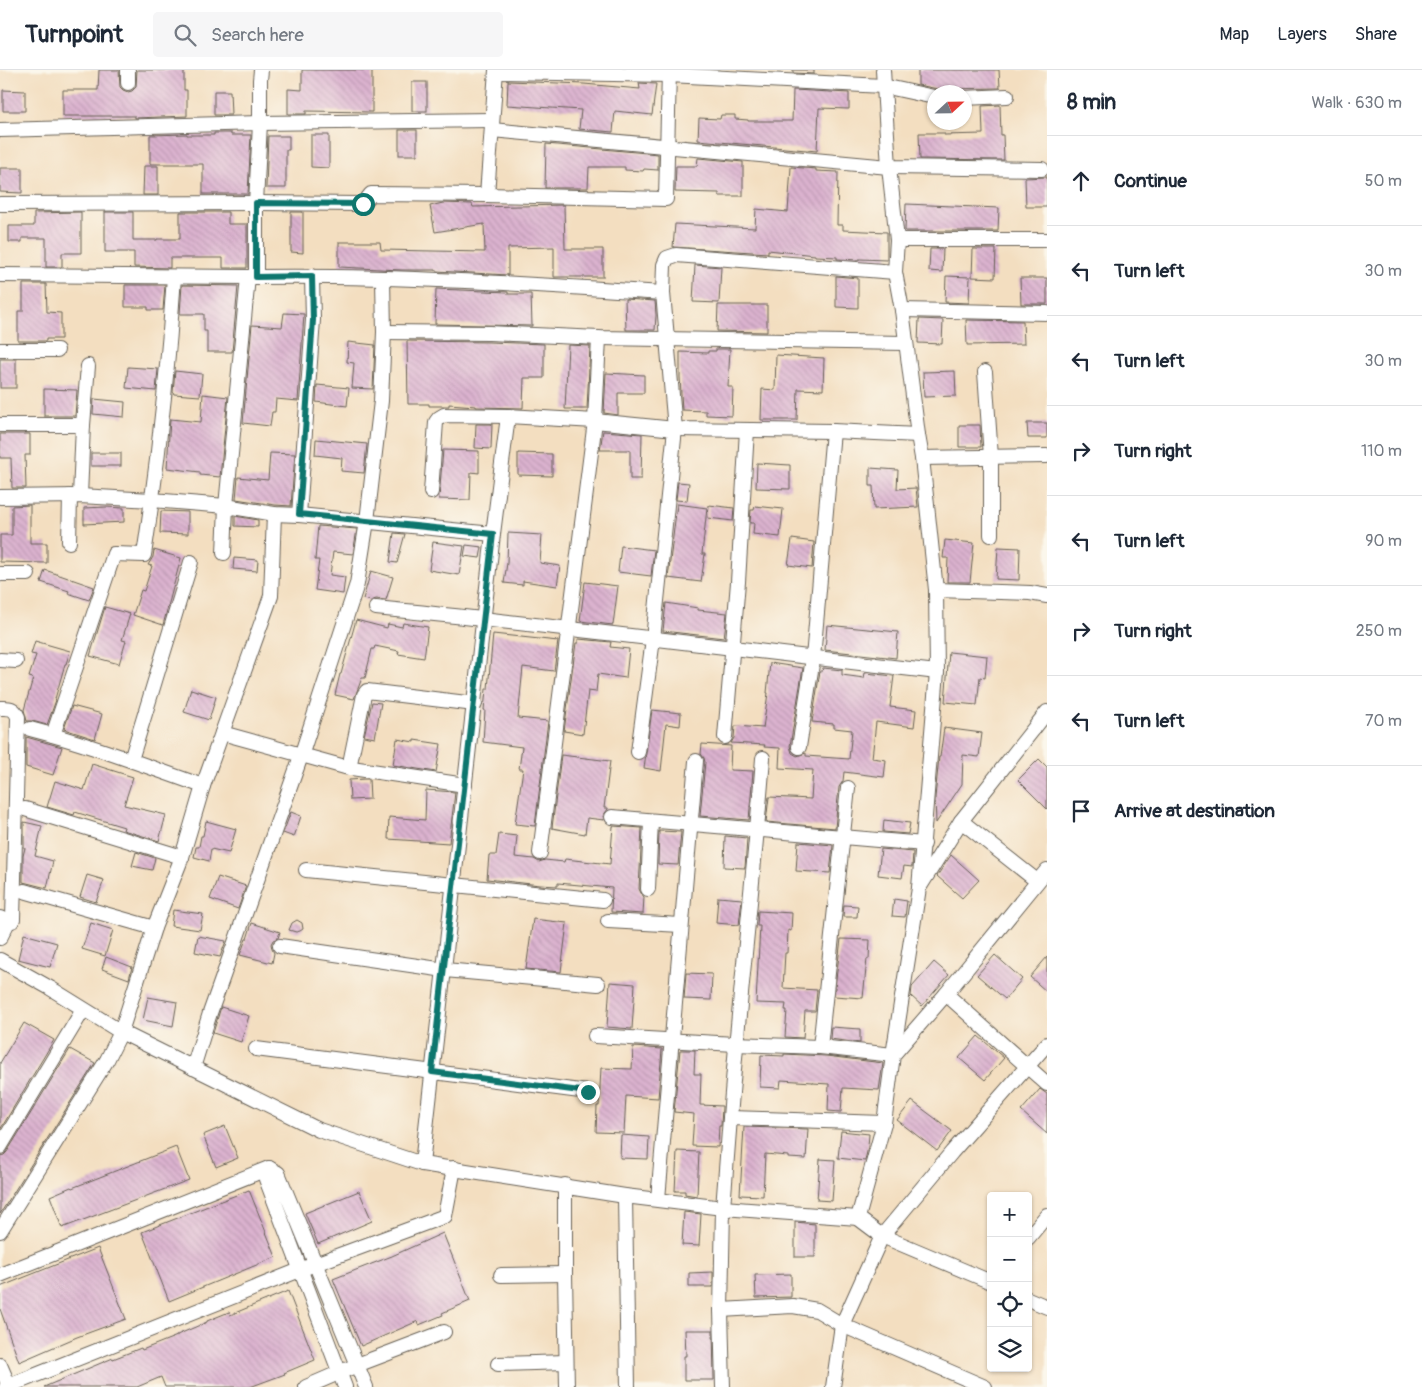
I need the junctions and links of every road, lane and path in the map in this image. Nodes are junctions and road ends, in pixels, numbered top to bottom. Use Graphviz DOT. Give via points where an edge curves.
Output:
graph roads {
  1 [pos="261,70"];
  2 [pos="882,70"];
  3 [pos="496,71"];
  4 [pos="669,72"];
  5 [pos="883,86"];
  6 [pos="927,95"];
  7 [pos="1007,96"];
  8 [pos="972,98"];
  9 [pos="260,122"];
  10 [pos="492,125"];
  11 [pos="0,130"];
  12 [pos="667,146"];
  13 [pos="889,167"];
  14 [pos="1042,169"];
  15 [pos="486,195"];
  16 [pos="256,203"];
  17 [pos="0,204"];
  18 [pos="897,240"];
  19 [pos="1047,240"];
  20 [pos="895,272"];
  21 [pos="0,275"];
  22 [pos="312,276"];
  23 [pos="174,277"];
  24 [pos="252,277"];
  25 [pos="383,279"];
  26 [pos="663,293"];
  27 [pos="902,310"];
  28 [pos="1047,314"];
  29 [pos="384,332"];
  30 [pos="599,338"];
  31 [pos="666,338"];
  32 [pos="905,343"];
  33 [pos="0,350"];
  34 [pos="57,350"];
  35 [pos="88,366"];
  36 [pos="985,372"];
  37 [pos="508,416"];
  38 [pos="595,421"];
  39 [pos="0,425"];
  40 [pos="83,425"];
  41 [pos="676,428"];
  42 [pos="747,430"];
  43 [pos="833,431"];
  44 [pos="918,435"];
  45 [pos="1047,456"];
  46 [pos="992,457"];
  47 [pos="922,458"];
  48 [pos="430,492"];
  49 [pos="0,496"];
  50 [pos="75,496"];
  51 [pos="152,500"];
  52 [pos="226,506"];
  53 [pos="274,514"];
  54 [pos="299,514"];
  55 [pos="367,522"];
  56 [pos="493,534"];
  57 [pos="991,535"];
  58 [pos="69,542"];
  59 [pos="224,553"];
  60 [pos="190,562"];
  61 [pos="0,574"];
  62 [pos="28,574"];
  63 [pos="936,590"];
  64 [pos="1047,596"];
  65 [pos="376,608"];
  66 [pos="485,618"];
  67 [pos="569,629"];
  68 [pos="654,640"];
  69 [pos="732,649"];
  70 [pos="813,658"];
  71 [pos="0,660"];
  72 [pos="16,661"];
  73 [pos="937,672"];
  74 [pos="475,704"];
  75 [pos="0,708"];
  76 [pos="1047,712"];
  77 [pos="30,729"];
  78 [pos="222,733"];
  79 [pos="54,735"];
  80 [pos="725,737"];
  81 [pos="799,747"];
  82 [pos="638,752"];
  83 [pos="301,756"];
  84 [pos="763,758"];
  85 [pos="131,760"];
  86 [pos="696,761"];
  87 [pos="349,768"];
  88 [pos="465,785"];
  89 [pos="203,786"];
  90 [pos="848,788"];
  91 [pos="25,809"];
  92 [pos="612,817"];
  93 [pos="651,821"];
  94 [pos="962,821"];
  95 [pos="691,824"];
  96 [pos="758,829"];
  97 [pos="843,838"];
  98 [pos="924,844"];
  99 [pos="540,853"];
  100 [pos="182,857"];
  101 [pos="306,870"];
  102 [pos="1047,870"];
  103 [pos="1037,881"];
  104 [pos="454,885"];
  105 [pos="919,888"];
  106 [pos="648,889"];
  107 [pos="24,891"];
  108 [pos="603,900"];
  109 [pos="4,920"];
  110 [pos="608,921"];
  111 [pos="681,925"];
  112 [pos="154,928"];
  113 [pos="0,938"];
  114 [pos="280,946"];
  115 [pos="0,960"];
  116 [pos="444,970"];
  117 [pos="598,984"];
  118 [pos="946,994"];
  119 [pos="83,1010"];
  120 [pos="120,1032"];
  121 [pos="595,1036"];
  122 [pos="671,1040"];
  123 [pos="735,1044"];
  124 [pos="1047,1044"];
  125 [pos="820,1047"];
  126 [pos="256,1049"];
  127 [pos="893,1055"];
  128 [pos="1027,1067"];
  129 [pos="194,1068"];
  130 [pos="432,1072"];
  131 [pos="1047,1084"];
  132 [pos="588,1092"];
  133 [pos="730,1118"];
  134 [pos="884,1123"];
  135 [pos="0,1147"];
  136 [pos="422,1164"];
  137 [pos="269,1168"];
  138 [pos="454,1168"];
  139 [pos="565,1185"];
  140 [pos="624,1196"];
  141 [pos="658,1199"];
  142 [pos="723,1208"];
  143 [pos="1047,1215"];
  144 [pos="858,1218"];
  145 [pos="0,1230"];
  146 [pos="882,1236"];
  147 [pos="1029,1237"];
  148 [pos="315,1264"];
  149 [pos="300,1270"];
  150 [pos="565,1274"];
  151 [pos="0,1275"];
  152 [pos="501,1275"];
  153 [pos="987,1280"];
  154 [pos="1032,1301"];
  155 [pos="1047,1307"];
  156 [pos="721,1310"];
  157 [pos="842,1325"];
  158 [pos="444,1332"];
  159 [pos="566,1362"];
  160 [pos="498,1364"];
  161 [pos="0,1365"];
  162 [pos="357,1365"];
  163 [pos="339,1373"];
  164 [pos="8,1386"];
  165 [pos="306,1387"];
  166 [pos="345,1387"];
  167 [pos="366,1387"];
  168 [pos="567,1387"];
  169 [pos="628,1387"];
  170 [pos="723,1387"];
  171 [pos="833,1387"];
  172 [pos="985,1387"];
  1 -- 9 [label="street"];
  2 -- 5 [label="street"];
  3 -- 4 [label="street"];
  3 -- 10 [label="street"];
  4 -- 5 [label="street"];
  4 -- 12 [label="street"];
  5 -- 6 [label="street"];
  5 -- 13 [label="street"];
  7 -- 8 [label="street"];
  9 -- 10 [label="street"];
  9 -- 11 [label="street"];
  9 -- 16 [label="street"];
  10 -- 12 [label="street"];
  10 -- 15 [label="street"];
  12 -- 13 [label="street"];
  12 -- 15 [label="street" via="666,200"];
  13 -- 14 [label="street"];
  13 -- 18 [label="street"];
  15 -- 16 [label="street" via="372,194 363,204"];
  16 -- 17 [label="street"];
  16 -- 24 [label="street"];
  18 -- 19 [label="street"];
  18 -- 20 [label="street"];
  20 -- 26 [label="street" via="676,255 668,258 664,265"];
  20 -- 27 [label="street"];
  21 -- 23 [label="street"];
  22 -- 24 [label="street"];
  22 -- 25 [label="street"];
  22 -- 54 [label="street" via="313,320"];
  23 -- 24 [label="street"];
  23 -- 51 [label="street"];
  24 -- 52 [label="street"];
  25 -- 26 [label="street"];
  25 -- 29 [label="street"];
  26 -- 31 [label="street"];
  27 -- 28 [label="street"];
  27 -- 32 [label="street"];
  29 -- 30 [label="street"];
  29 -- 55 [label="street" via="381,401"];
  30 -- 31 [label="street"];
  30 -- 38 [label="street"];
  31 -- 32 [label="street"];
  31 -- 41 [label="street"];
  32 -- 44 [label="street"];
  33 -- 34 [label="street"];
  35 -- 40 [label="street"];
  36 -- 46 [label="street"];
  37 -- 38 [label="street"];
  37 -- 48 [label="street" via="444,415 439,418"];
  37 -- 56 [label="street"];
  38 -- 41 [label="street"];
  38 -- 67 [label="street"];
  39 -- 40 [label="street"];
  40 -- 50 [label="street"];
  41 -- 42 [label="street"];
  41 -- 68 [label="street"];
  42 -- 43 [label="street"];
  42 -- 69 [label="street"];
  43 -- 44 [label="street"];
  43 -- 70 [label="street"];
  44 -- 47 [label="street"];
  45 -- 46 [label="street"];
  46 -- 47 [label="street"];
  46 -- 57 [label="street"];
  47 -- 63 [label="street"];
  49 -- 50 [label="street"];
  50 -- 51 [label="street"];
  50 -- 58 [label="street"];
  51 -- 52 [label="street"];
  51 -- 79 [label="street" via="144,555 114,554"];
  52 -- 53 [label="street"];
  52 -- 59 [label="street"];
  53 -- 54 [label="street"];
  53 -- 78 [label="street" via="271,596"];
  54 -- 55 [label="street"];
  55 -- 56 [label="street"];
  55 -- 83 [label="street" via="357,584"];
  56 -- 66 [label="street"];
  60 -- 85 [label="street"];
  61 -- 62 [label="street"];
  63 -- 64 [label="street"];
  63 -- 73 [label="street"];
  65 -- 66 [label="street"];
  66 -- 67 [label="street"];
  66 -- 74 [label="street"];
  67 -- 68 [label="street"];
  67 -- 99 [label="street"];
  68 -- 69 [label="street"];
  68 -- 82 [label="street"];
  69 -- 70 [label="street"];
  69 -- 80 [label="street"];
  70 -- 73 [label="street"];
  70 -- 81 [label="street"];
  71 -- 72 [label="street"];
  73 -- 98 [label="street"];
  74 -- 87 [label="street" via="367,691"];
  74 -- 88 [label="street"];
  75 -- 109 [label="street" via="10,708 18,717 13,918 12,921"];
  76 -- 94 [label="street"];
  77 -- 79 [label="street"];
  78 -- 83 [label="street"];
  78 -- 89 [label="street"];
  79 -- 85 [label="street"];
  83 -- 87 [label="street"];
  83 -- 129 [label="street" via="210,1013"];
  84 -- 96 [label="street"];
  85 -- 89 [label="street"];
  86 -- 95 [label="street"];
  87 -- 88 [label="street"];
  88 -- 104 [label="street"];
  89 -- 100 [label="street"];
  90 -- 97 [label="street"];
  91 -- 100 [label="street"];
  92 -- 93 [label="street"];
  93 -- 95 [label="street"];
  93 -- 106 [label="street"];
  94 -- 103 [label="street"];
  94 -- 105 [label="street"];
  95 -- 96 [label="street"];
  95 -- 111 [label="street"];
  96 -- 97 [label="street"];
  96 -- 123 [label="street"];
  97 -- 98 [label="street"];
  97 -- 125 [label="street"];
  98 -- 105 [label="street"];
  100 -- 112 [label="street"];
  101 -- 104 [label="street"];
  102 -- 103 [label="street"];
  103 -- 118 [label="street"];
  104 -- 108 [label="street"];
  104 -- 116 [label="street"];
  105 -- 127 [label="street"];
  107 -- 112 [label="street"];
  109 -- 113 [label="street"];
  110 -- 111 [label="street"];
  111 -- 122 [label="street"];
  112 -- 120 [label="street"];
  114 -- 116 [label="street"];
  115 -- 119 [label="street"];
  116 -- 117 [label="street"];
  116 -- 130 [label="street"];
  118 -- 127 [label="street"];
  118 -- 128 [label="street"];
  119 -- 120 [label="street"];
  119 -- 135 [label="street"];
  120 -- 129 [label="street"];
  120 -- 145 [label="street" via="108,1060"];
  121 -- 122 [label="street"];
  122 -- 123 [label="street"];
  122 -- 141 [label="street"];
  123 -- 125 [label="street"];
  123 -- 133 [label="street"];
  124 -- 128 [label="street"];
  125 -- 127 [label="street"];
  126 -- 130 [label="street"];
  127 -- 134 [label="street"];
  128 -- 131 [label="street"];
  128 -- 146 [label="street"];
  129 -- 136 [label="street" via="319,1130"];
  130 -- 132 [label="street"];
  130 -- 136 [label="street"];
  133 -- 134 [label="street"];
  133 -- 142 [label="street"];
  134 -- 144 [label="street"];
  136 -- 138 [label="street"];
  137 -- 148 [label="street" via="278,1173"];
  137 -- 149 [label="street" via="266,1179"];
  137 -- 151 [label="street"];
  138 -- 139 [label="street"];
  138 -- 148 [label="street" via="445,1216"];
  139 -- 140 [label="street"];
  139 -- 150 [label="street"];
  140 -- 141 [label="street"];
  140 -- 169 [label="street"];
  141 -- 142 [label="street"];
  142 -- 144 [label="street"];
  142 -- 156 [label="street"];
  143 -- 147 [label="street"];
  144 -- 146 [label="street"];
  146 -- 153 [label="street"];
  146 -- 157 [label="street"];
  148 -- 149 [label="street"];
  148 -- 162 [label="street"];
  149 -- 163 [label="street"];
  149 -- 164 [label="street"];
  150 -- 152 [label="street"];
  150 -- 159 [label="street"];
  154 -- 155 [label="street"];
  156 -- 157 [label="street" via="805,1307 817,1310"];
  156 -- 170 [label="street"];
  157 -- 171 [label="street"];
  157 -- 172 [label="street"];
  158 -- 162 [label="street"];
  159 -- 160 [label="street"];
  159 -- 168 [label="street"];
  161 -- 164 [label="street"];
  162 -- 163 [label="street"];
  162 -- 167 [label="street"];
  163 -- 165 [label="street"];
  163 -- 166 [label="street"];
}
